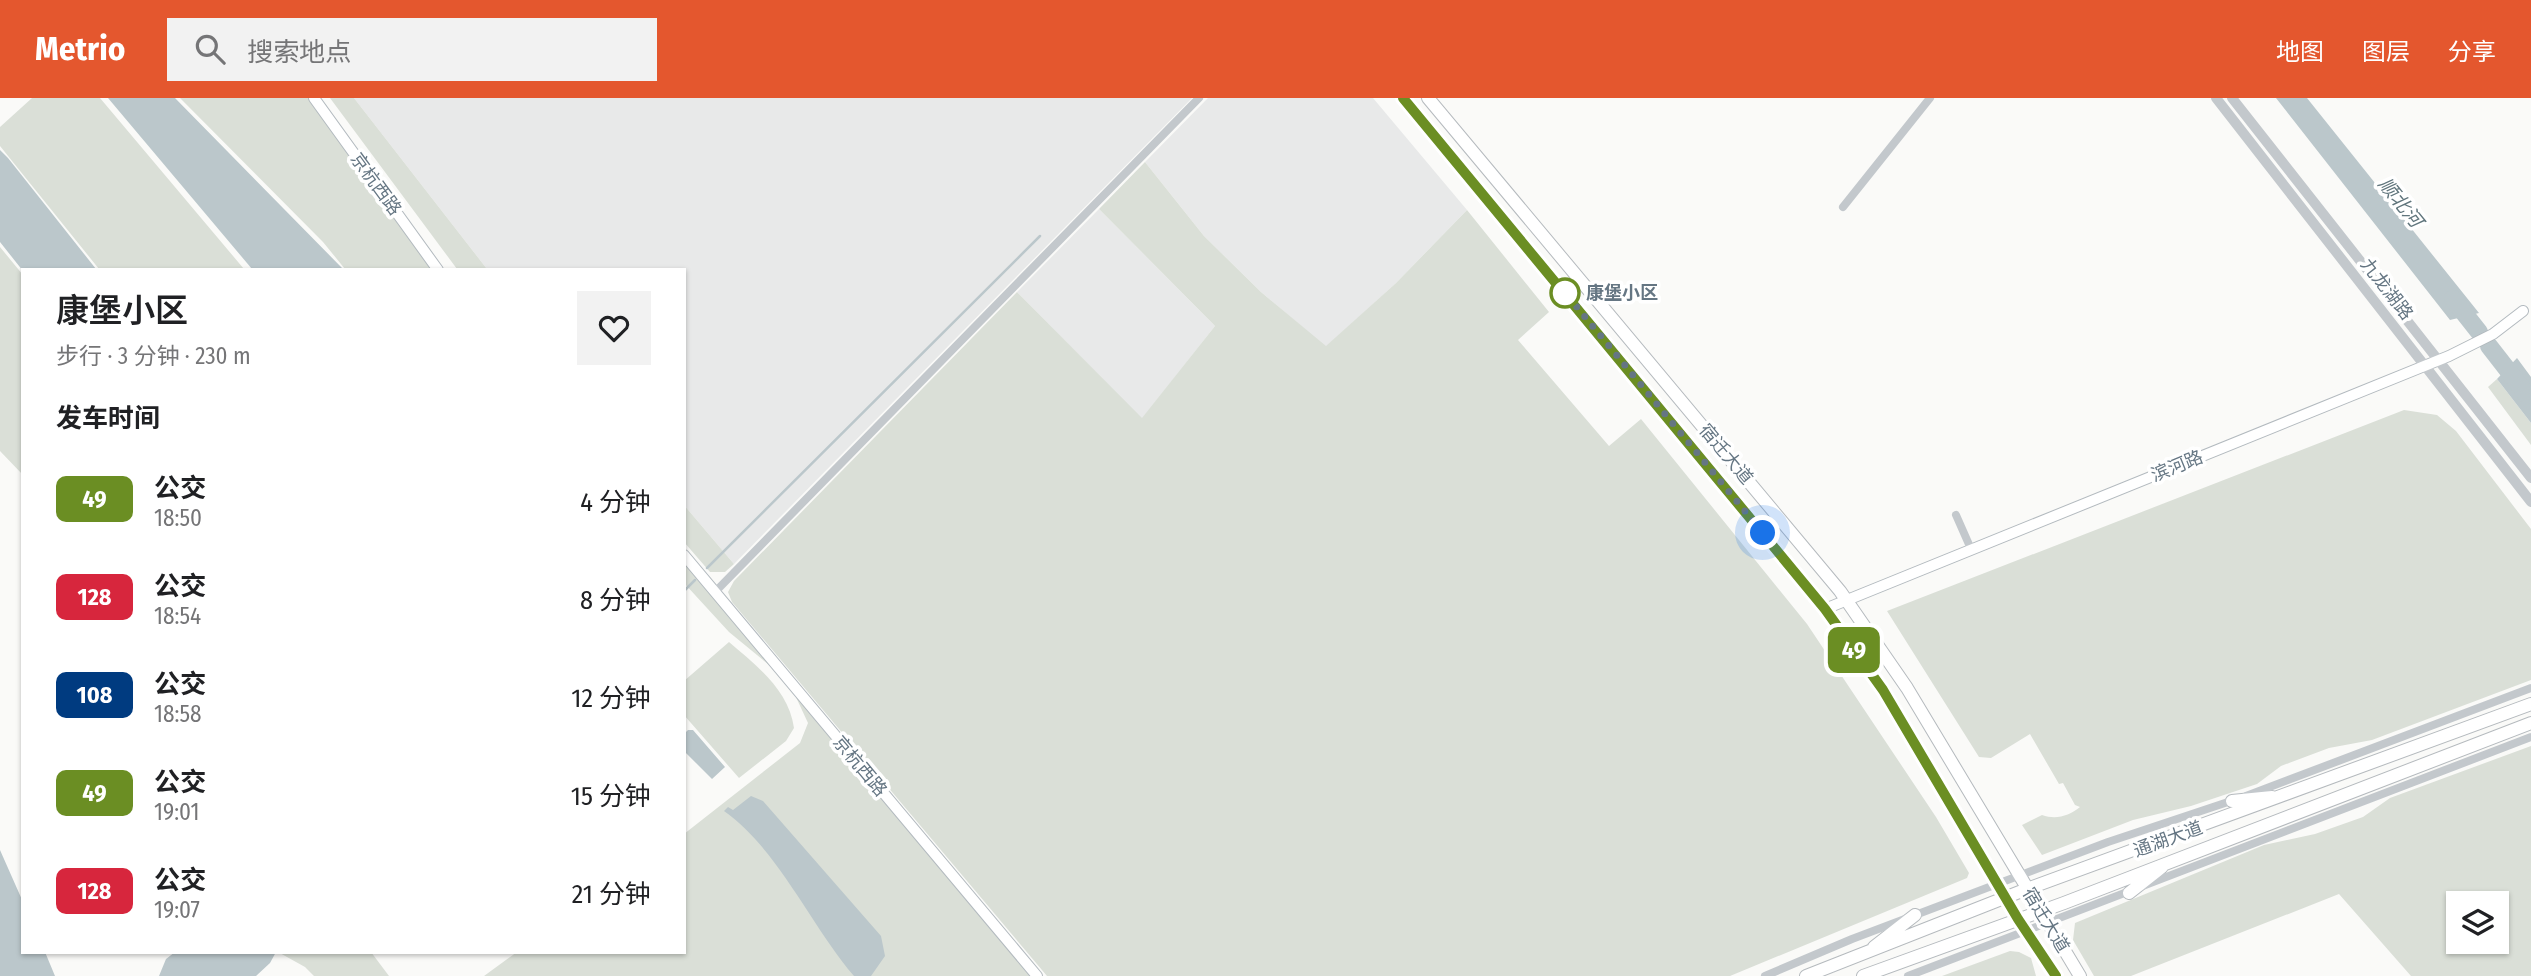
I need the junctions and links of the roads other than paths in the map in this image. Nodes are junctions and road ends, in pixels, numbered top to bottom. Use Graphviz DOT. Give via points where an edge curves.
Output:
graph roads {
  1 [pos="314,98"];
  2 [pos="1199,98"];
  3 [pos="1403,98"];
  4 [pos="1428,98"];
  5 [pos="1930,98"];
  6 [pos="2216,98"];
  7 [pos="2232,98"];
  8 [pos="1843,206"];
  9 [pos="437,268"];
  10 [pos="2523,311"];
  11 [pos="2438,360"];
  12 [pos="2427,365"];
  13 [pos="2531,478"];
  14 [pos="2531,502"];
  15 [pos="1956,515"];
  16 [pos="1971,549"];
  17 [pos="686,557"];
  18 [pos="716,591"];
  19 [pos="1846,599"];
  20 [pos="1825,609"];
  21 [pos="2531,688"];
  22 [pos="2531,693"];
  23 [pos="2531,705"];
  24 [pos="2501,716"];
  25 [pos="2531,723"];
  26 [pos="2531,737"];
  27 [pos="2286,796"];
  28 [pos="2232,801"];
  29 [pos="2171,860"];
  30 [pos="2105,862"];
  31 [pos="2019,876"];
  32 [pos="1997,884"];
  33 [pos="2111,884"];
  34 [pos="2027,890"];
  35 [pos="2129,892"];
  36 [pos="2006,898"];
  37 [pos="2040,911"];
  38 [pos="1915,915"];
  39 [pos="2018,919"];
  40 [pos="2047,923"];
  41 [pos="1939,925"];
  42 [pos="2026,931"];
  43 [pos="1946,945"];
  44 [pos="1867,953"];
  45 [pos="1037,976"];
  46 [pos="1765,976"];
  47 [pos="1806,976"];
  48 [pos="1863,976"];
  49 [pos="1908,976"];
  50 [pos="2056,976"];
  51 [pos="2080,976"];
  1 -- 9 [label="main road, 京杭西路"];
  2 -- 18 [label="street"];
  3 -- 20 [label="main road, 宿迁大道"];
  4 -- 19 [label="main road, 宿迁大道"];
  5 -- 8 [label="street"];
  6 -- 12 [label="street, 九龙湖路"];
  7 -- 11 [label="street, 九龙湖路"];
  10 -- 11 [label="main road, 滨河路" via="2493,334"];
  11 -- 12 [label="main road, 滨河路"];
  11 -- 13 [label="street, 九龙湖路"];
  12 -- 14 [label="street, 九龙湖路"];
  12 -- 16 [label="main road, 滨河路"];
  15 -- 16 [label="street"];
  16 -- 19 [label="main road, 滨河路"];
  17 -- 18 [label="main road, 京杭西路"];
  18 -- 45 [label="main road, 京杭西路"];
  19 -- 20 [label="main road, 滨河路"];
  19 -- 31 [label="main road, 宿迁大道" via="1907,688"];
  20 -- 32 [label="main road, 宿迁大道" via="1889,700"];
  21 -- 28 [label="street"];
  22 -- 24 [label="main road"];
  23 -- 24 [label="main road, 通湖大道"];
  24 -- 27 [label="main road, 通湖大道"];
  25 -- 29 [label="main road, 通湖大道"];
  26 -- 35 [label="street"];
  27 -- 28 [label="main road"];
  27 -- 30 [label="main road, 通湖大道"];
  28 -- 31 [label="street"];
  29 -- 33 [label="main road, 通湖大道"];
  29 -- 35 [label="main road"];
  30 -- 33 [label="main road" via="2093,876"];
  30 -- 34 [label="main road, 通湖大道"];
  31 -- 32 [label="street"];
  31 -- 34 [label="main road, 宿迁大道"];
  32 -- 36 [label="main road, 宿迁大道"];
  32 -- 38 [label="street"];
  33 -- 37 [label="main road, 通湖大道"];
  34 -- 36 [label="main road, 通湖大道"];
  34 -- 37 [label="main road, 宿迁大道"];
  35 -- 40 [label="street"];
  36 -- 39 [label="main road, 宿迁大道"];
  36 -- 41 [label="main road, 通湖大道"];
  37 -- 39 [label="main road, 通湖大道"];
  37 -- 40 [label="main road, 宿迁大道"];
  38 -- 44 [label="main road"];
  38 -- 46 [label="street"];
  39 -- 42 [label="main road, 宿迁大道"];
  39 -- 43 [label="main road, 通湖大道"];
  40 -- 42 [label="street"];
  40 -- 51 [label="main road, 宿迁大道"];
  41 -- 43 [label="main road" via="1950,936"];
  41 -- 44 [label="main road, 通湖大道"];
  42 -- 49 [label="street"];
  42 -- 50 [label="main road, 宿迁大道"];
  43 -- 48 [label="main road, 通湖大道"];
  44 -- 47 [label="main road, 通湖大道"];
}
